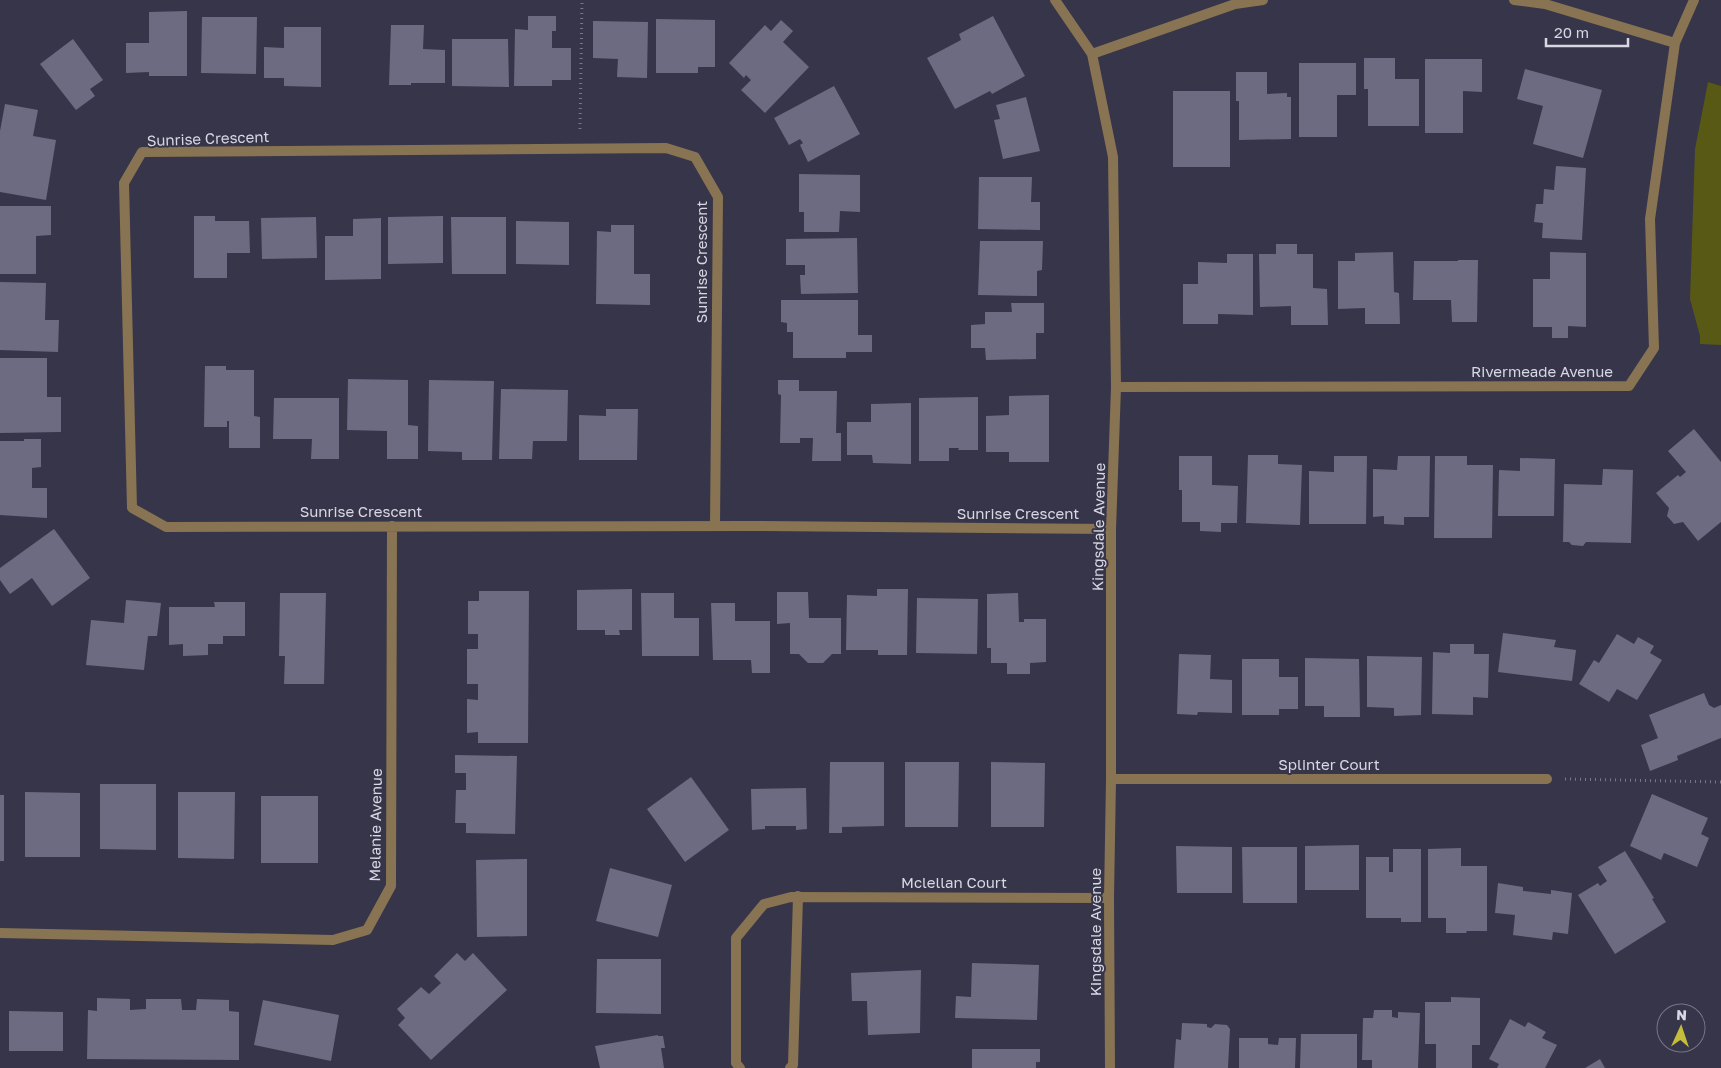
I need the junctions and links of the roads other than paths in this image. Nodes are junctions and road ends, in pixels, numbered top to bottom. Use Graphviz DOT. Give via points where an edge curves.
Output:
graph roads {
  1 [pos="1055,0"];
  2 [pos="1263,0"];
  3 [pos="1514,0"];
  4 [pos="1694,0"];
  5 [pos="1675,43"];
  6 [pos="1092,54"];
  7 [pos="1116,387"];
  8 [pos="392,526"];
  9 [pos="715,526"];
  10 [pos="1111,529"];
  11 [pos="1547,779"];
  12 [pos="1112,780"];
  13 [pos="798,896"];
  14 [pos="1109,898"];
  15 [pos="0,933"];
  16 [pos="740,1068"];
  17 [pos="790,1068"];
  18 [pos="1110,1068"];
  1 -- 6 [label="street, Kingsdale Avenue"];
  2 -- 6 [label="street" via="1235,4"];
  3 -- 5 [label="street" via="1544,4"];
  4 -- 5 [label="street, Rivermeade Avenue"];
  5 -- 7 [label="street, Rivermeade Avenue" via="1650,218 1654,348 1629,386"];
  6 -- 7 [label="street, Kingsdale Avenue" via="1113,157"];
  7 -- 10 [label="street, Kingsdale Avenue"];
  8 -- 9 [label="street, Sunrise Crescent"];
  8 -- 9 [label="street, Sunrise Crescent" via="166,527 132,508 124,183 142,152 666,148 695,157 718,197"];
  8 -- 15 [label="street, Melanie Avenue" via="391,886 367,930 333,940"];
  9 -- 10 [label="street, Sunrise Crescent"];
  10 -- 12 [label="street, Kingsdale Avenue"];
  11 -- 12 [label="street, Splinter Court"];
  12 -- 14 [label="street, Kingsdale Avenue"];
  13 -- 14 [label="street, Mclellan Court"];
  13 -- 16 [label="street, Mclellan Court" via="764,904 736,938 736,1063"];
  13 -- 17 [label="street" via="793,1064"];
  14 -- 18 [label="street, Kingsdale Avenue"];
}
